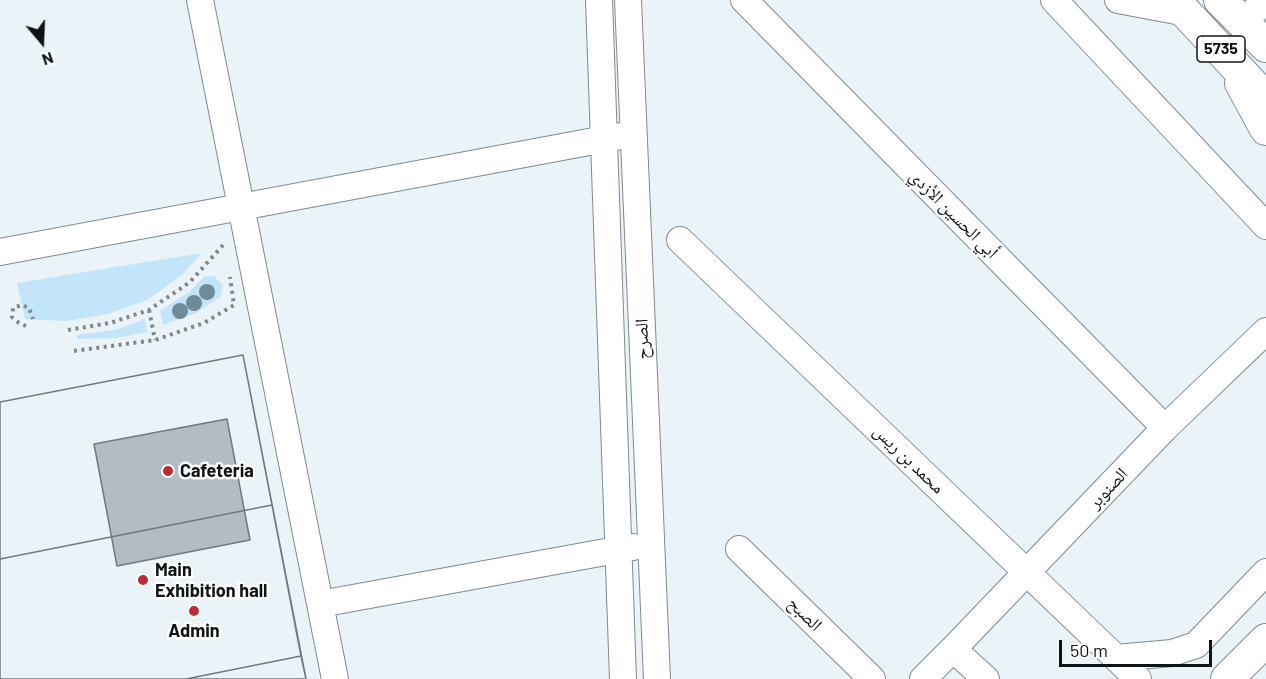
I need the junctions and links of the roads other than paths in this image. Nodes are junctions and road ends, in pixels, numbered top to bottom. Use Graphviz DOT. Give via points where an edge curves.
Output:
graph roads {
  1 [pos="200,0"];
  2 [pos="598,0"];
  3 [pos="628,0"];
  4 [pos="744,0"];
  5 [pos="1054,0"];
  6 [pos="1118,0"];
  7 [pos="1220,0"];
  8 [pos="1266,0"];
  9 [pos="1180,7"];
  10 [pos="1242,23"];
  11 [pos="1266,46"];
  12 [pos="1222,51"];
  13 [pos="1266,99"];
  14 [pos="1266,129"];
  15 [pos="633,134"];
  16 [pos="604,139"];
  17 [pos="241,207"];
  18 [pos="1266,226"];
  19 [pos="680,240"];
  20 [pos="0,252"];
  21 [pos="1266,331"];
  22 [pos="1165,428"];
  23 [pos="651,544"];
  24 [pos="739,549"];
  25 [pos="618,550"];
  26 [pos="1028,573"];
  27 [pos="1266,573"];
  28 [pos="320,604"];
  29 [pos="1266,640"];
  30 [pos="952,649"];
  31 [pos="1116,658"];
  32 [pos="335,679"];
  33 [pos="623,679"];
  34 [pos="657,679"];
  35 [pos="872,679"];
  36 [pos="923,679"];
  37 [pos="986,679"];
  38 [pos="1138,679"];
  39 [pos="1227,679"];
  1 -- 17 [label="street"];
  2 -- 16 [label="street"];
  3 -- 15 [label="street, الصرح"];
  4 -- 22 [label="street, أبي الحسين الأزدي"];
  5 -- 18 [label="street"];
  6 -- 9 [label="street"];
  7 -- 10 [label="main road, 5735"];
  8 -- 10 [label="street"];
  9 -- 12 [label="main road, 5735"];
  10 -- 11 [label="main road, 5735"];
  12 -- 13 [label="main road, 5735"];
  12 -- 14 [label="main road"];
  15 -- 16 [label="street"];
  15 -- 23 [label="street, الصرح"];
  16 -- 17 [label="street"];
  16 -- 25 [label="street"];
  17 -- 20 [label="street"];
  17 -- 28 [label="street"];
  19 -- 26 [label="street, محمد بن ريس"];
  21 -- 22 [label="street, الصنوبر"];
  22 -- 26 [label="street, الصنوبر"];
  23 -- 25 [label="street"];
  23 -- 34 [label="street, الصرح"];
  24 -- 35 [label="street, الصبح"];
  25 -- 28 [label="street"];
  25 -- 33 [label="street"];
  26 -- 30 [label="street, الصنوبر"];
  26 -- 31 [label="street, محمد بن ريس"];
  27 -- 31 [label="street" via="1196,645 1172,653"];
  28 -- 32 [label="street"];
  29 -- 39 [label="main road"];
  30 -- 36 [label="street, الصنوبر"];
  30 -- 37 [label="street"];
  31 -- 38 [label="street, محمد بن ريس"];
}
